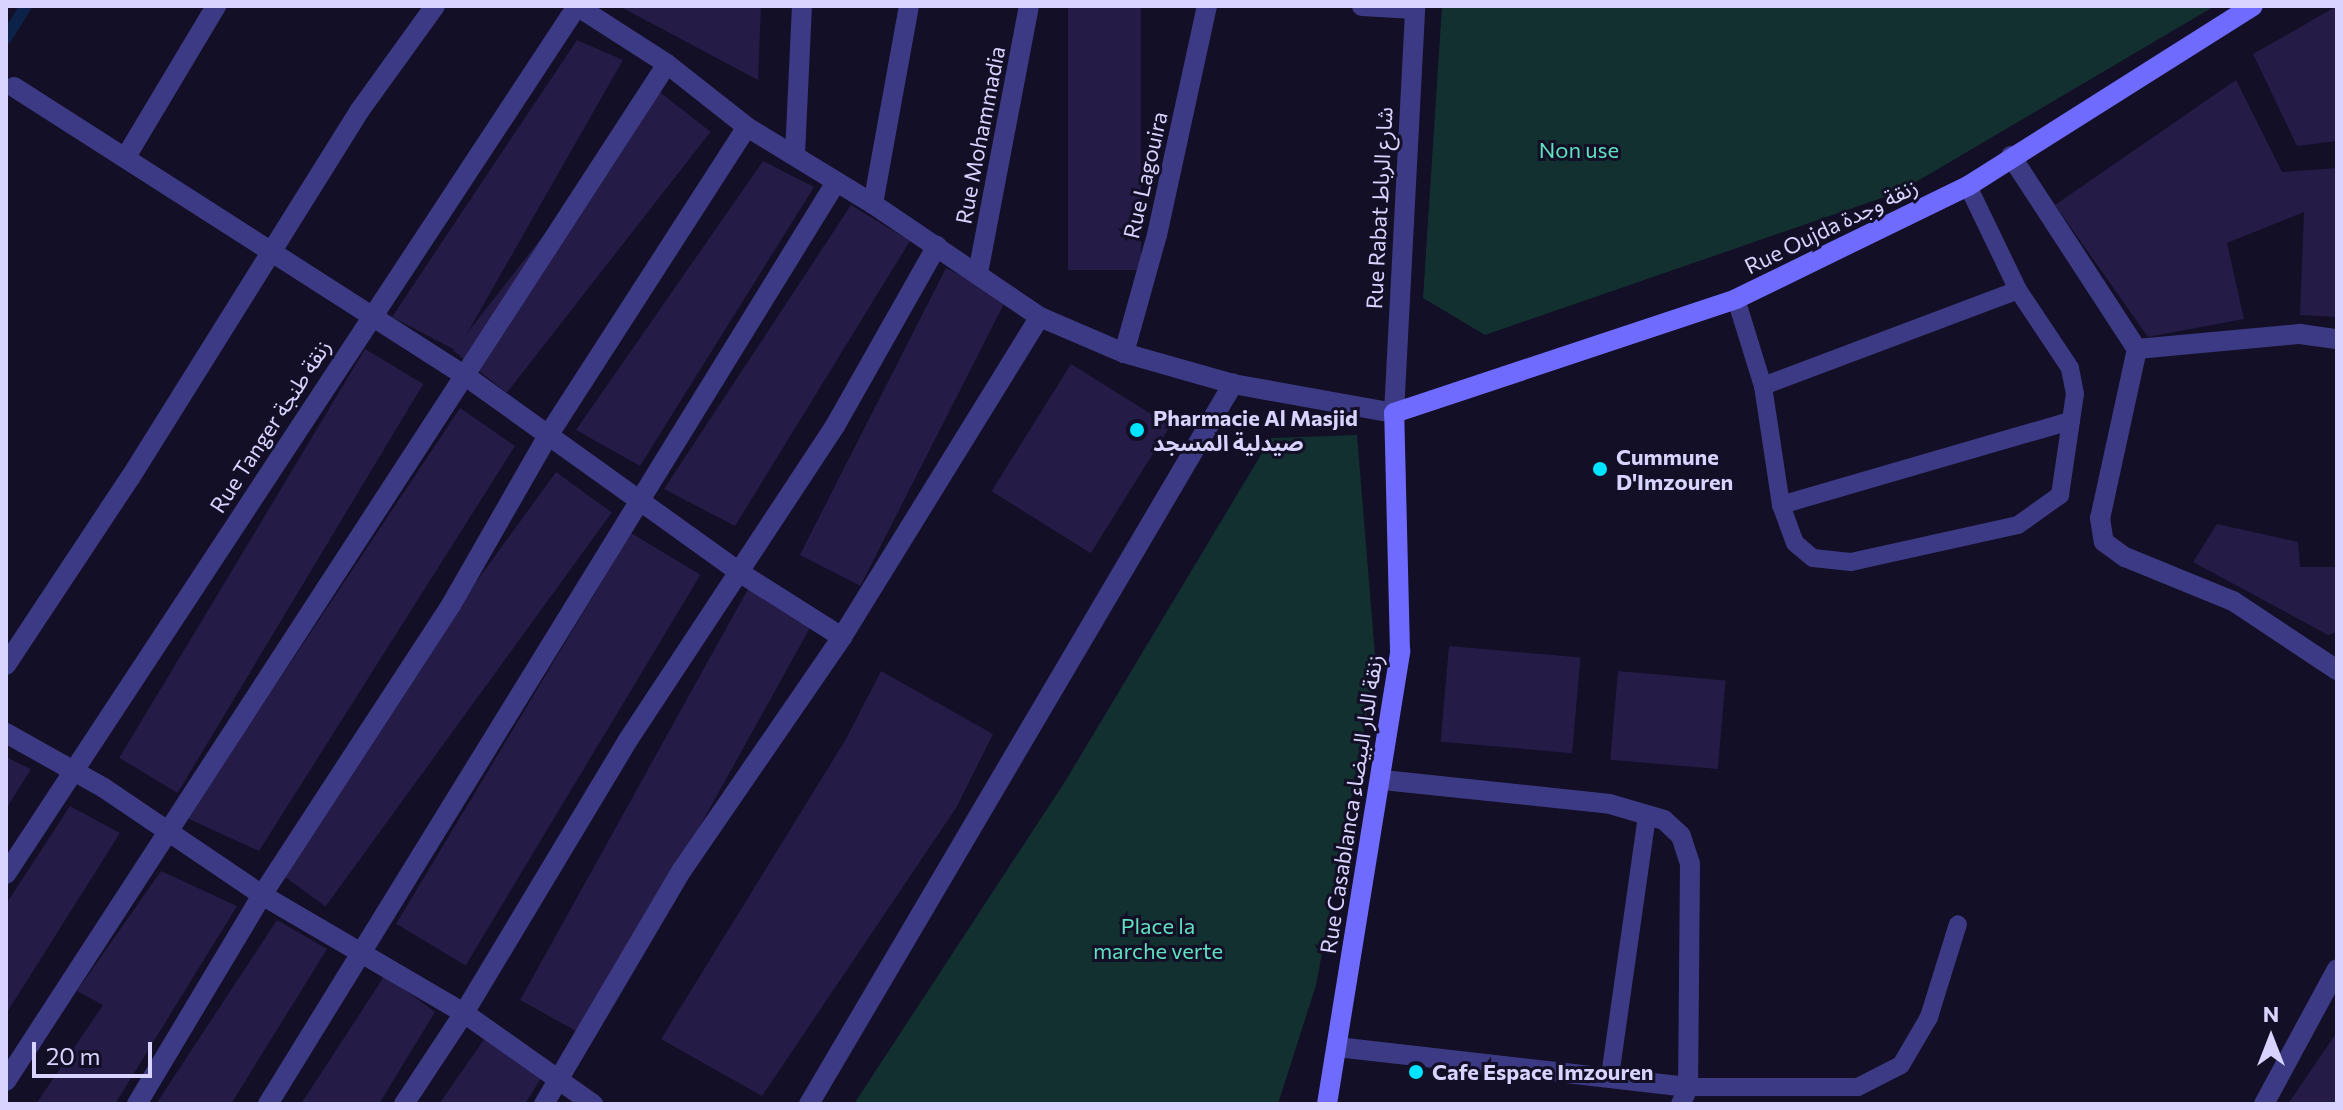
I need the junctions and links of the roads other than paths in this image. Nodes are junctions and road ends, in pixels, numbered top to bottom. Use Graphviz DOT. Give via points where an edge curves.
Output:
graph roads {
  1 [pos="216,6"];
  2 [pos="435,6"];
  3 [pos="577,6"];
  4 [pos="802,6"];
  5 [pos="909,6"];
  6 [pos="1029,6"];
  7 [pos="1207,6"];
  8 [pos="1362,6"];
  9 [pos="2250,7"];
  10 [pos="1415,8"];
  11 [pos="667,64"];
  12 [pos="14,87"];
  13 [pos="747,127"];
  14 [pos="795,154"];
  15 [pos="127,155"];
  16 [pos="2011,156"];
  17 [pos="836,182"];
  18 [pos="1968,186"];
  19 [pos="873,204"];
  20 [pos="937,246"];
  21 [pos="271,250"];
  22 [pos="978,273"];
  23 [pos="2018,290"];
  24 [pos="1736,299"];
  25 [pos="372,314"];
  26 [pos="1040,317"];
  27 [pos="2337,339"];
  28 [pos="2137,349"];
  29 [pos="1124,353"];
  30 [pos="467,377"];
  31 [pos="1233,384"];
  32 [pos="1763,386"];
  33 [pos="1394,413"];
  34 [pos="2071,421"];
  35 [pos="549,434"];
  36 [pos="640,497"];
  37 [pos="1781,505"];
  38 [pos="739,572"];
  39 [pos="842,637"];
  40 [pos="6,665"];
  41 [pos="2337,670"];
  42 [pos="6,733"];
  43 [pos="74,771"];
  44 [pos="1383,780"];
  45 [pos="1647,815"];
  46 [pos="166,834"];
  47 [pos="6,874"];
  48 [pos="262,895"];
  49 [pos="1958,924"];
  50 [pos="363,951"];
  51 [pos="2336,973"];
  52 [pos="464,1013"];
  53 [pos="1337,1047"];
  54 [pos="1610,1076"];
  55 [pos="558,1080"];
  56 [pos="6,1081"];
  57 [pos="1685,1096"];
  58 [pos="137,1104"];
  59 [pos="268,1104"];
  60 [pos="404,1104"];
  61 [pos="544,1104"];
  62 [pos="593,1104"];
  63 [pos="809,1104"];
  64 [pos="1327,1104"];
  65 [pos="2264,1104"];
  1 -- 15 [label="street"];
  2 -- 21 [label="street" via="360,110"];
  3 -- 11 [label="street"];
  3 -- 25 [label="street, Rue Tanger زنقة طنجة"];
  4 -- 14 [label="street"];
  5 -- 19 [label="street"];
  6 -- 22 [label="street, Rue Mohammadia"];
  7 -- 29 [label="street, Rue Lagouira" via="1157,235"];
  8 -- 10 [label="street"];
  9 -- 16 [label="main road, Rue Oujda زنقة وجدة"];
  10 -- 33 [label="street, Rue Rabat شارع الرباط"];
  11 -- 13 [label="street"];
  11 -- 30 [label="street"];
  12 -- 15 [label="street"];
  13 -- 14 [label="street"];
  13 -- 35 [label="street"];
  14 -- 17 [label="street"];
  15 -- 21 [label="street"];
  16 -- 18 [label="main road, Rue Oujda زنقة وجدة"];
  16 -- 28 [label="street"];
  17 -- 19 [label="street"];
  17 -- 36 [label="street"];
  18 -- 23 [label="lane"];
  18 -- 24 [label="main road, Rue Oujda زنقة وجدة"];
  19 -- 20 [label="street"];
  20 -- 22 [label="street"];
  20 -- 38 [label="street" via="835,426"];
  21 -- 25 [label="street"];
  21 -- 40 [label="street"];
  22 -- 26 [label="street"];
  23 -- 32 [label="lane"];
  23 -- 34 [label="lane" via="2070,368"];
  24 -- 32 [label="lane"];
  24 -- 33 [label="main road, Rue Oujda زنقة وجدة"];
  25 -- 30 [label="street"];
  25 -- 43 [label="street, Rue Tanger زنقة طنجة"];
  26 -- 29 [label="street"];
  26 -- 39 [label="street"];
  27 -- 28 [label="street" via="2300,334"];
  28 -- 41 [label="street" via="2100,518 2104,542 2125,557 2233,601"];
  29 -- 31 [label="street"];
  30 -- 35 [label="street"];
  30 -- 46 [label="street"];
  31 -- 33 [label="street"];
  31 -- 63 [label="street"];
  32 -- 37 [label="lane"];
  33 -- 44 [label="main road, Rue Casablanca زنقة الدار البيضاء" via="1400,651"];
  34 -- 37 [label="lane"];
  34 -- 37 [label="lane" via="2060,495 2018,525 1851,562 1813,558 1795,543"];
  35 -- 36 [label="street"];
  35 -- 48 [label="street" via="451,605"];
  36 -- 38 [label="street"];
  36 -- 50 [label="street"];
  38 -- 39 [label="street"];
  38 -- 52 [label="street" via="628,740"];
  39 -- 55 [label="street" via="682,870"];
  42 -- 43 [label="street"];
  43 -- 46 [label="street"];
  43 -- 47 [label="street, Rue Tanger زنقة طنجة"];
  44 -- 45 [label="street" via="1610,804"];
  44 -- 53 [label="main road, Rue Casablanca زنقة الدار البيضاء"];
  45 -- 54 [label="lane"];
  45 -- 57 [label="street" via="1664,820 1681,836 1690,864"];
  46 -- 48 [label="street"];
  46 -- 56 [label="street"];
  48 -- 50 [label="street"];
  48 -- 58 [label="street"];
  49 -- 57 [label="lane" via="1929,1017 1901,1065 1858,1087"];
  50 -- 52 [label="street"];
  50 -- 59 [label="street"];
  51 -- 65 [label="street"];
  52 -- 55 [label="street"];
  52 -- 60 [label="street"];
  53 -- 54 [label="street"];
  53 -- 64 [label="main road, Rue Casablanca زنقة الدار البيضاء"];
  54 -- 57 [label="street"];
  55 -- 61 [label="street"];
  55 -- 62 [label="street"];
}
